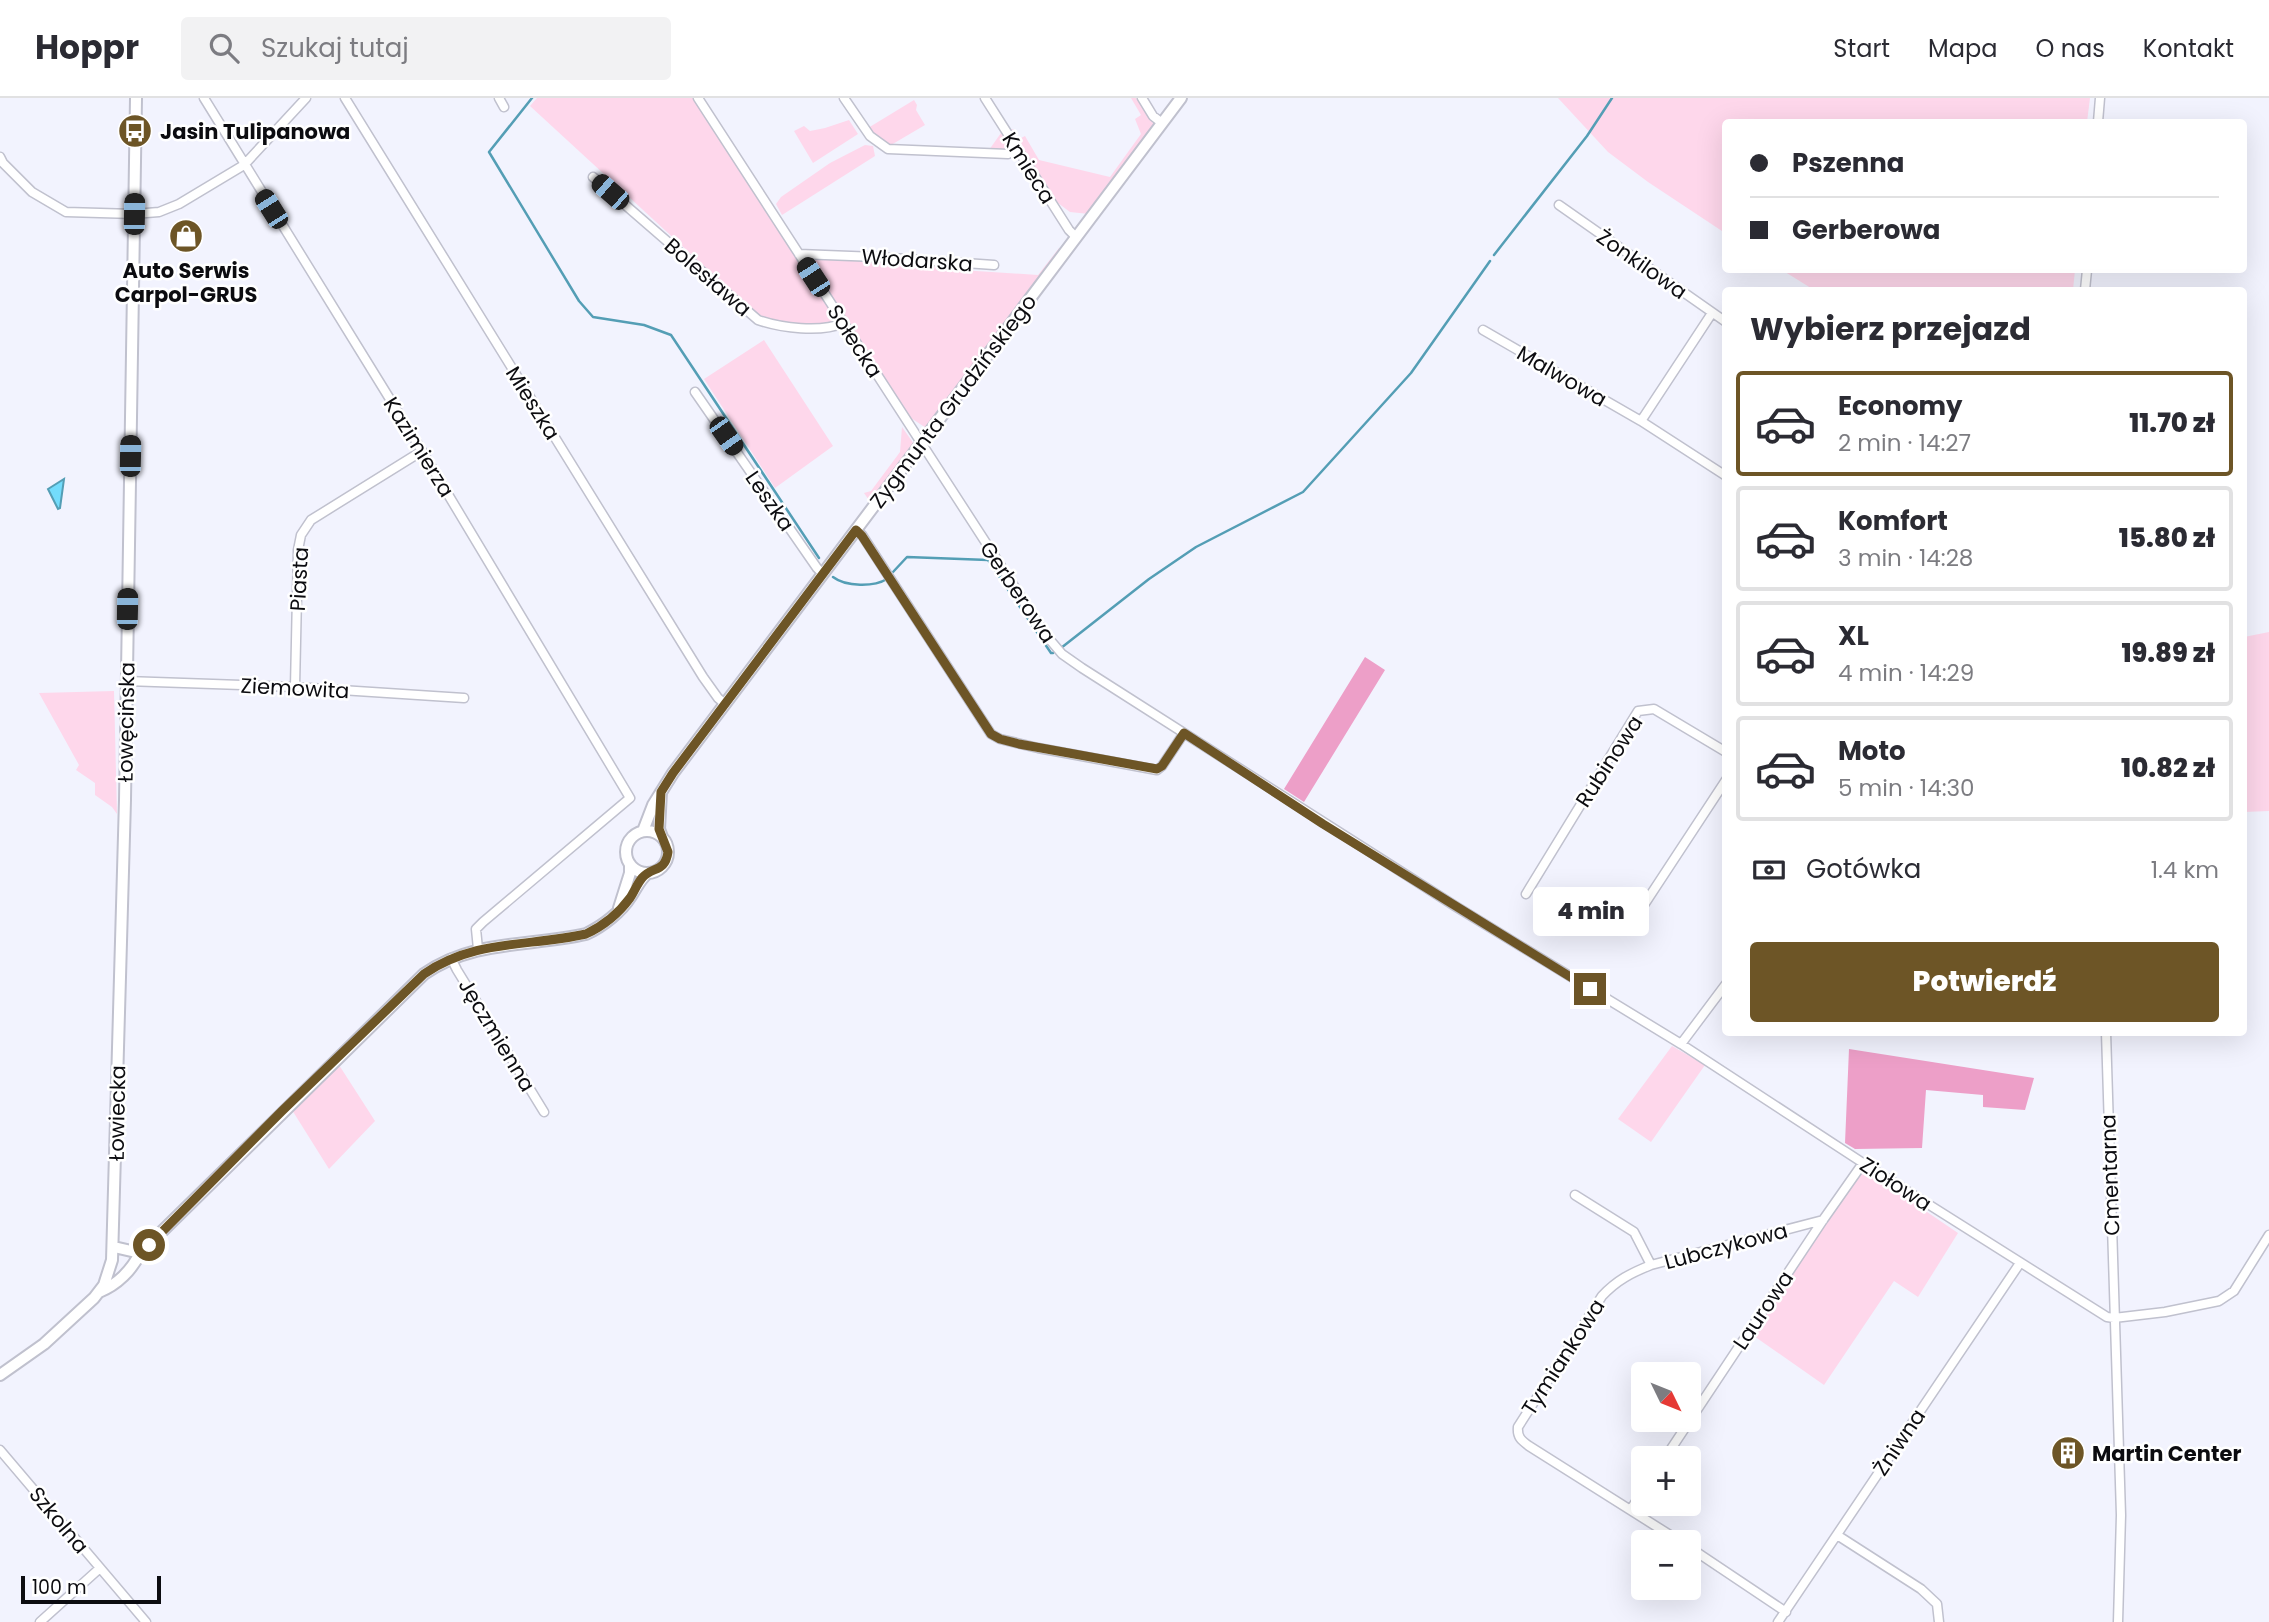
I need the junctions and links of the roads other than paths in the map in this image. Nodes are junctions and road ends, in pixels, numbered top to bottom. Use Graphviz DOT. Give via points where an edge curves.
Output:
graph roads {
  1 [pos="136,98"];
  2 [pos="204,98"];
  3 [pos="306,98"];
  4 [pos="345,98"];
  5 [pos="499,98"];
  6 [pos="698,98"];
  7 [pos="844,98"];
  8 [pos="985,98"];
  9 [pos="1142,98"];
  10 [pos="1181,98"];
  11 [pos="2100,98"];
  12 [pos="504,107"];
  13 [pos="2098,119"];
  14 [pos="1162,123"];
  15 [pos="1017,149"];
  16 [pos="0,157"];
  17 [pos="244,165"];
  18 [pos="593,177"];
  19 [pos="1559,205"];
  20 [pos="134,214"];
  21 [pos="1076,237"];
  22 [pos="799,254"];
  23 [pos="994,265"];
  24 [pos="1712,313"];
  25 [pos="1722,319"];
  26 [pos="843,324"];
  27 [pos="1483,330"];
  28 [pos="695,392"];
  29 [pos="1641,421"];
  30 [pos="921,443"];
  31 [pos="422,451"];
  32 [pos="1722,473"];
  33 [pos="856,530"];
  34 [pos="823,574"];
  35 [pos="126,681"];
  36 [pos="295,687"];
  37 [pos="464,698"];
  38 [pos="725,704"];
  39 [pos="1184,733"];
  40 [pos="1722,750"];
  41 [pos="1722,786"];
  42 [pos="661,792"];
  43 [pos="125,800"];
  44 [pos="643,831"];
  45 [pos="662,837"];
  46 [pos="630,864"];
  47 [pos="648,873"];
  48 [pos="1526,894"];
  49 [pos="618,911"];
  50 [pos="1638,914"];
  51 [pos="478,949"];
  52 [pos="452,958"];
  53 [pos="1722,989"];
  54 [pos="2106,1036"];
  55 [pos="1681,1044"];
  56 [pos="544,1112"];
  57 [pos="1863,1163"];
  58 [pos="1575,1195"];
  59 [pos="1823,1220"];
  60 [pos="2269,1235"];
  61 [pos="114,1247"];
  62 [pos="138,1258"];
  63 [pos="112,1260"];
  64 [pos="2020,1263"];
  65 [pos="1651,1265"];
  66 [pos="99,1292"];
  67 [pos="2114,1318"];
  68 [pos="0,1375"];
  69 [pos="1673,1446"];
  70 [pos="0,1450"];
  71 [pos="1631,1509"];
  72 [pos="1642,1516"];
  73 [pos="1663,1530"];
  74 [pos="1837,1535"];
  75 [pos="1701,1555"];
  76 [pos="100,1568"];
  77 [pos="1786,1612"];
  78 [pos="40,1622"];
  79 [pos="146,1622"];
  80 [pos="1778,1622"];
  81 [pos="1939,1622"];
  82 [pos="2118,1622"];
  1 -- 20 [label="street, Łowęcińska"];
  2 -- 17 [label="street, Kazimierza"];
  3 -- 17 [label="street"];
  4 -- 38 [label="street, Mieszka" via="703,677"];
  5 -- 12 [label="street"];
  6 -- 22 [label="street, Sołecka"];
  7 -- 15 [label="street" via="870,136 888,149 1008,155"];
  8 -- 15 [label="street, Kmieca"];
  9 -- 14 [label="street"];
  10 -- 14 [label="street, Zygmunta Grudzińskiego"];
  11 -- 13 [label="street"];
  14 -- 21 [label="street, Zygmunta Grudzińskiego"];
  15 -- 21 [label="street, Kmieca"];
  16 -- 20 [label="street" via="32,192 66,212"];
  17 -- 20 [label="street" via="171,208"];
  17 -- 31 [label="street, Kazimierza"];
  18 -- 26 [label="street, Bolesława" via="758,320 825,330"];
  19 -- 24 [label="street, Żonkilowa"];
  20 -- 35 [label="street, Łowęcińska"];
  21 -- 30 [label="street, Zygmunta Grudzińskiego"];
  22 -- 23 [label="street, Włodarska"];
  22 -- 26 [label="street, Sołecka"];
  24 -- 25 [label="street, Żonkilowa"];
  24 -- 29 [label="street"];
  26 -- 30 [label="street, Sołecka"];
  27 -- 29 [label="street, Malwowa"];
  28 -- 34 [label="street, Leszka"];
  29 -- 32 [label="street, Malwowa"];
  30 -- 33 [label="street, Zygmunta Grudzińskiego"];
  30 -- 39 [label="street, Gerberowa" via="1054,646"];
  31 -- 36 [label="street, Piasta" via="312,520 301,535"];
  31 -- 51 [label="street, Kazimierza" via="630,798 482,922 477,929"];
  33 -- 34 [label="street, Zygmunta Grudzińskiego"];
  33 -- 39 [label="street" via="991,734 1038,748 1157,769"];
  34 -- 38 [label="street, Zygmunta Grudzińskiego"];
  35 -- 36 [label="street, Ziemowita"];
  35 -- 43 [label="street, Łowęcińska"];
  36 -- 37 [label="street, Ziemowita"];
  38 -- 42 [label="street, Zygmunta Grudzińskiego"];
  39 -- 55 [label="street, Gerberowa"];
  40 -- 48 [label="street, Rubinowa" via="1654,709 1638,711"];
  41 -- 50 [label="street"];
  42 -- 44 [label="street, Zygmunta Grudzińskiego"];
  42 -- 45 [label="street"];
  43 -- 61 [label="street, Łowiecka"];
  44 -- 45 [label="street"];
  44 -- 46 [label="street" via="627,844"];
  45 -- 47 [label="street" via="666,859 659,869"];
  46 -- 47 [label="street"];
  46 -- 49 [label="street"];
  47 -- 49 [label="street"];
  49 -- 51 [label="street" via="586,934"];
  51 -- 52 [label="street"];
  52 -- 56 [label="street, Jęczmienna"];
  52 -- 62 [label="street" via="406,990"];
  53 -- 55 [label="street"];
  54 -- 67 [label="street, Cmentarna"];
  55 -- 57 [label="street, Ziołowa"];
  57 -- 59 [label="street, Laurowa"];
  57 -- 64 [label="street, Ziołowa"];
  58 -- 65 [label="street, Lubczykowa" via="1634,1232"];
  59 -- 65 [label="street, Lubczykowa"];
  59 -- 69 [label="street, Laurowa"];
  60 -- 67 [label="street" via="2226,1298"];
  61 -- 62 [label="street"];
  61 -- 63 [label="street, Łowiecka"];
  62 -- 63 [label="street" via="121,1263"];
  62 -- 66 [label="street" via="111,1287"];
  63 -- 66 [label="street, Łowiecka"];
  64 -- 67 [label="street, Ziołowa"];
  64 -- 74 [label="street, Żniwna"];
  65 -- 71 [label="street, Tymiankowa" via="1629,1274 1602,1296 1517,1434"];
  66 -- 68 [label="street, Łowiecka" via="44,1344"];
  67 -- 82 [label="street, Cmentarna" via="2121,1515"];
  70 -- 76 [label="street, Szkolna"];
  72 -- 73 [label="street"];
  74 -- 77 [label="street, Żniwna"];
  74 -- 81 [label="street" via="1921,1589 1937,1604"];
  75 -- 77 [label="street"];
  76 -- 78 [label="street"];
  76 -- 79 [label="street, Szkolna"];
  77 -- 80 [label="street, Żniwna"];
}
